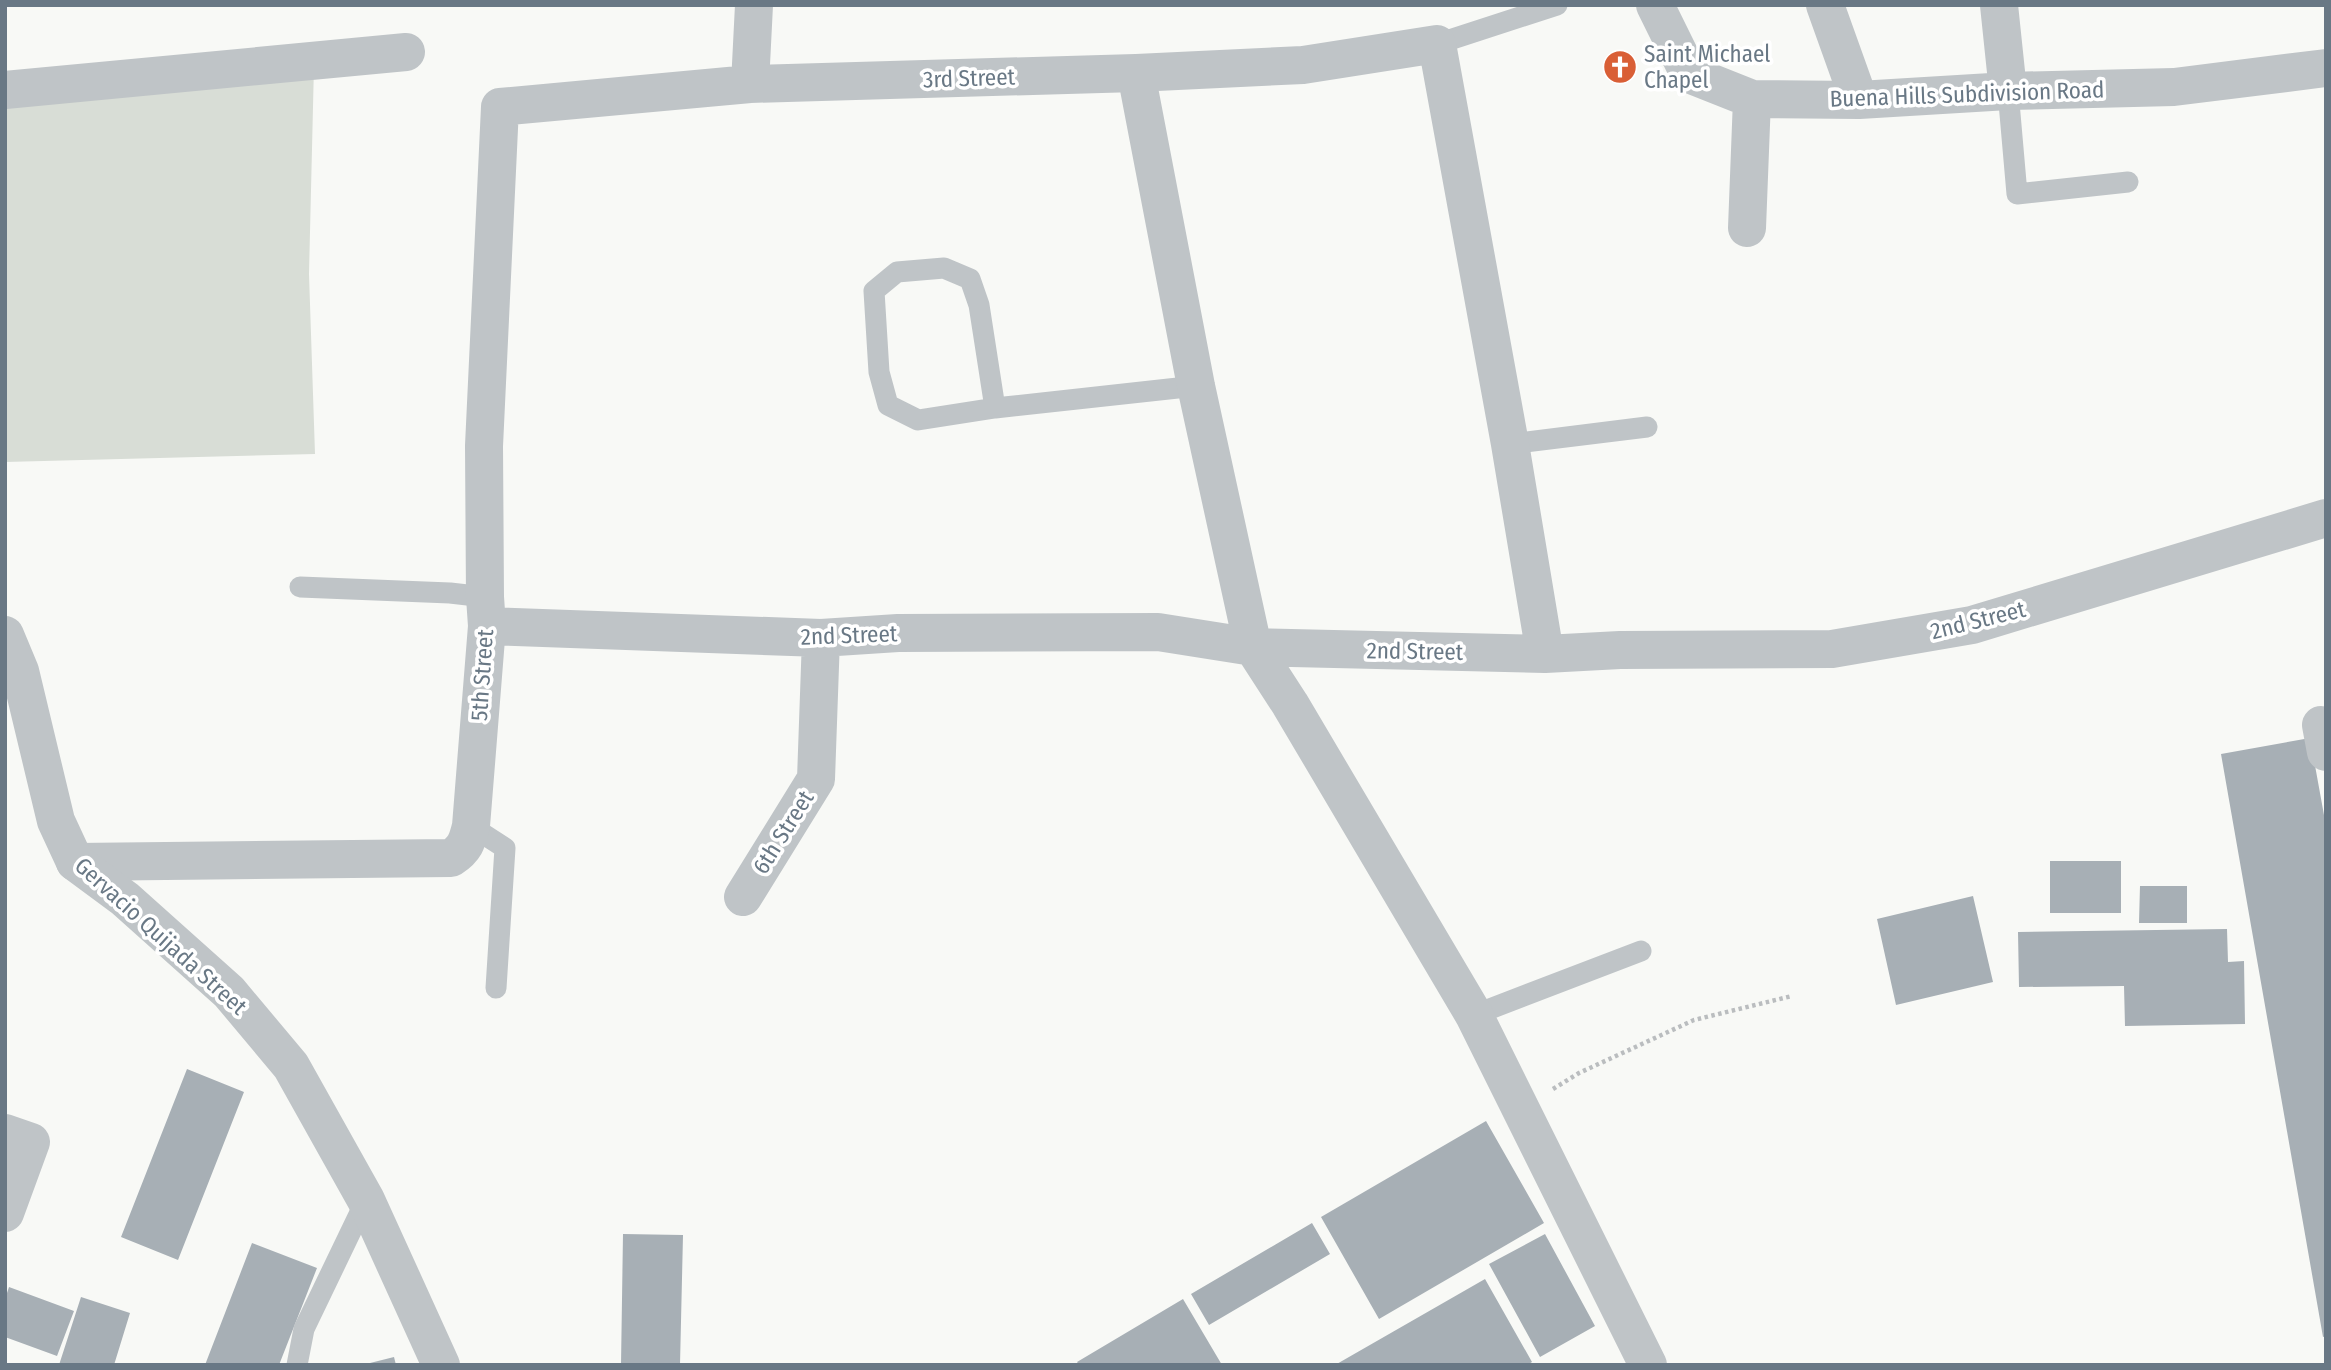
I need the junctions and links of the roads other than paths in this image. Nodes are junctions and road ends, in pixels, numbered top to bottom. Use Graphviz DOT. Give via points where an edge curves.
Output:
graph roads {
  1 [pos="754,5"];
  2 [pos="1557,5"];
  3 [pos="1655,5"];
  4 [pos="1825,5"];
  5 [pos="1999,5"];
  6 [pos="1437,44"];
  7 [pos="406,52"];
  8 [pos="2326,68"];
  9 [pos="1136,73"];
  10 [pos="750,84"];
  11 [pos="5,90"];
  12 [pos="2008,91"];
  13 [pos="1752,99"];
  14 [pos="1859,100"];
  15 [pos="500,107"];
  16 [pos="2128,182"];
  17 [pos="1746,228"];
  18 [pos="1196,387"];
  19 [pos="995,408"];
  20 [pos="1647,427"];
  21 [pos="1510,444"];
  22 [pos="2326,518"];
  23 [pos="300,587"];
  24 [pos="486,611"];
  25 [pos="5,635"];
  26 [pos="821,638"];
  27 [pos="1253,648"];
  28 [pos="1545,654"];
  29 [pos="471,826"];
  30 [pos="75,862"];
  31 [pos="743,897"];
  32 [pos="1641,951"];
  33 [pos="496,988"];
  34 [pos="1474,1015"];
  35 [pos="5,1133"];
  36 [pos="366,1200"];
  37 [pos="5,1213"];
  38 [pos="1646,1364"];
  39 [pos="297,1365"];
  40 [pos="442,1365"];
  1 -- 10 [label="street"];
  2 -- 6 [label="lane"];
  3 -- 13 [label="street, Buena Hills Subdivision Road" via="1689,74"];
  4 -- 14 [label="street"];
  5 -- 12 [label="street"];
  6 -- 9 [label="street, 3rd Street" via="1303,65"];
  6 -- 21 [label="street"];
  7 -- 11 [label="street"];
  8 -- 12 [label="street, Buena Hills Subdivision Road" via="2174,87"];
  9 -- 10 [label="street, 3rd Street"];
  9 -- 18 [label="street"];
  10 -- 15 [label="street, 3rd Street"];
  12 -- 14 [label="street, Buena Hills Subdivision Road"];
  12 -- 16 [label="lane" via="2017,194"];
  13 -- 14 [label="street, Buena Hills Subdivision Road"];
  13 -- 17 [label="street"];
  15 -- 24 [label="street, 5th Street" via="484,446"];
  18 -- 19 [label="lane"];
  18 -- 27 [label="street"];
  19 -- 19 [label="lane" via="918,420 888,405 879,372 874,291 897,272 944,268 970,279 979,305"];
  20 -- 21 [label="lane"];
  21 -- 28 [label="street"];
  22 -- 28 [label="street, 2nd Street" via="1972,625 1832,649"];
  23 -- 24 [label="lane" via="450,593"];
  24 -- 26 [label="street, 2nd Street"];
  24 -- 29 [label="street, 5th Street"];
  25 -- 30 [label="street, Gervacio Quijada Street" via="20,671 56,821"];
  26 -- 27 [label="street, 2nd Street" via="898,633 1158,632"];
  26 -- 31 [label="street, 6th Street" via="816,779"];
  27 -- 28 [label="street, 2nd Street"];
  27 -- 34 [label="street"];
  29 -- 30 [label="street, 5th Street" via="467,843 451,858"];
  29 -- 33 [label="lane" via="505,848"];
  30 -- 36 [label="street, Gervacio Quijada Street" via="125,899 229,992 291,1066"];
  32 -- 34 [label="lane"];
  34 -- 38 [label="street"];
  35 -- 37 [label="street" via="31,1143"];
  36 -- 39 [label="lane" via="303,1329"];
  36 -- 40 [label="street, Gervacio Quijada Street"];
}
